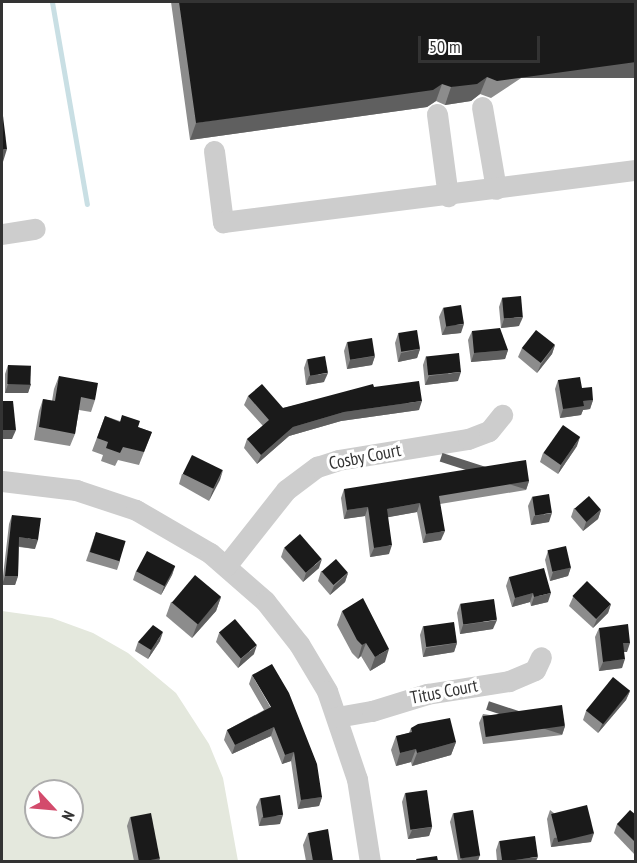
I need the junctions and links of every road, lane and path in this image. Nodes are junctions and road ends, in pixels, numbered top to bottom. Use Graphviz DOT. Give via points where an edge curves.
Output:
graph roads {
  1 [pos="482,107"];
  2 [pos="437,114"];
  3 [pos="214,151"];
  4 [pos="636,170"];
  5 [pos="496,189"];
  6 [pos="448,196"];
  7 [pos="34,229"];
  8 [pos="2,234"];
  9 [pos="502,415"];
  10 [pos="2,481"];
  11 [pos="225,566"];
  12 [pos="541,657"];
  13 [pos="337,717"];
  14 [pos="370,861"];
  1 -- 5 [label="street"];
  2 -- 6 [label="street"];
  3 -- 6 [label="street" via="223,222"];
  4 -- 5 [label="street"];
  5 -- 6 [label="street"];
  7 -- 8 [label="street"];
  9 -- 11 [label="street, Cosby Court" via="489,431 468,439 338,460 317,467 286,490"];
  10 -- 11 [label="street" via="76,490 136,510"];
  11 -- 13 [label="street" via="265,601 299,644"];
  12 -- 13 [label="street, Titus Court" via="535,670 509,681 427,694"];
  13 -- 14 [label="street" via="357,779"];
}
